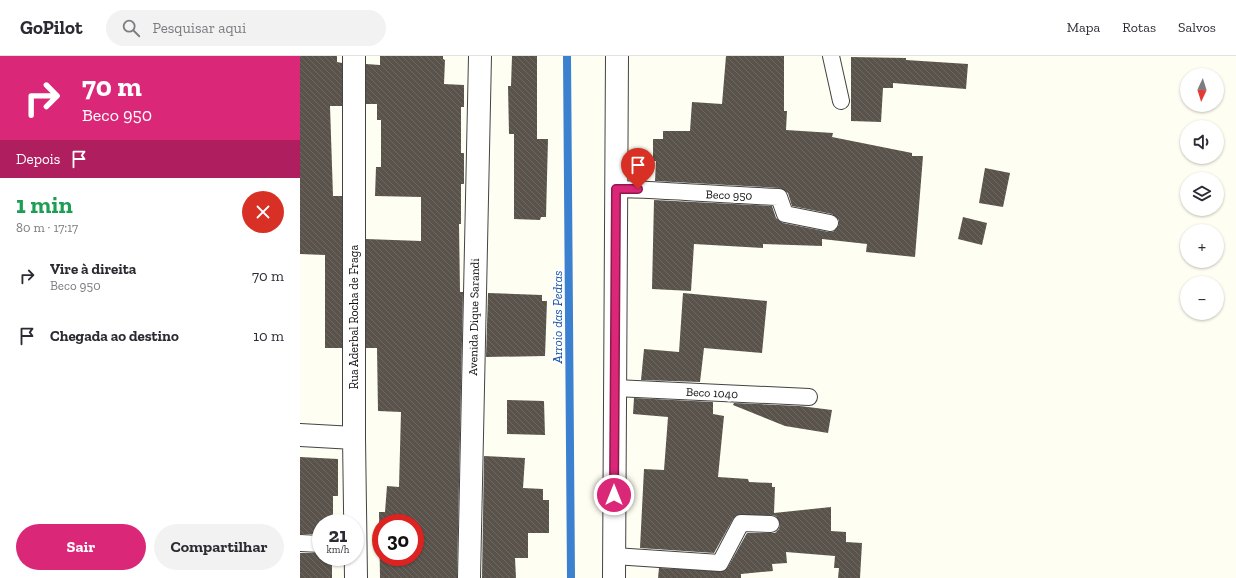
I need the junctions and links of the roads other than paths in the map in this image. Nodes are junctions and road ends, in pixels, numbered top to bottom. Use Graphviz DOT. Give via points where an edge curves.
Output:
graph roads {
  1 [pos="354,56"];
  2 [pos="480,56"];
  3 [pos="617,56"];
  4 [pos="830,56"];
  5 [pos="841,101"];
  6 [pos="616,189"];
  7 [pos="830,223"];
  8 [pos="615,388"];
  9 [pos="809,397"];
  10 [pos="300,435"];
  11 [pos="354,438"];
  12 [pos="355,514"];
  13 [pos="771,524"];
  14 [pos="300,543"];
  15 [pos="312,544"];
  16 [pos="614,556"];
  17 [pos="356,566"];
  18 [pos="356,578"];
  19 [pos="469,578"];
  20 [pos="614,578"];
  1 -- 11 [label="street, Rua Aderbal Rocha de Fraga"];
  2 -- 19 [label="street, Avenida Dique Sarandi"];
  3 -- 6 [label="street"];
  4 -- 5 [label="lane"];
  6 -- 7 [label="lane, Beco 950" via="779,197 785,214"];
  6 -- 8 [label="street"];
  8 -- 9 [label="lane, Beco 1040"];
  8 -- 16 [label="street"];
  10 -- 11 [label="street"];
  11 -- 12 [label="street, Rua Aderbal Rocha de Fraga"];
  13 -- 16 [label="lane" via="741,523 720,563"];
  14 -- 15 [label="lane"];
  16 -- 20 [label="street"];
  17 -- 18 [label="street, Rua Aderbal Rocha de Fraga"];
}
